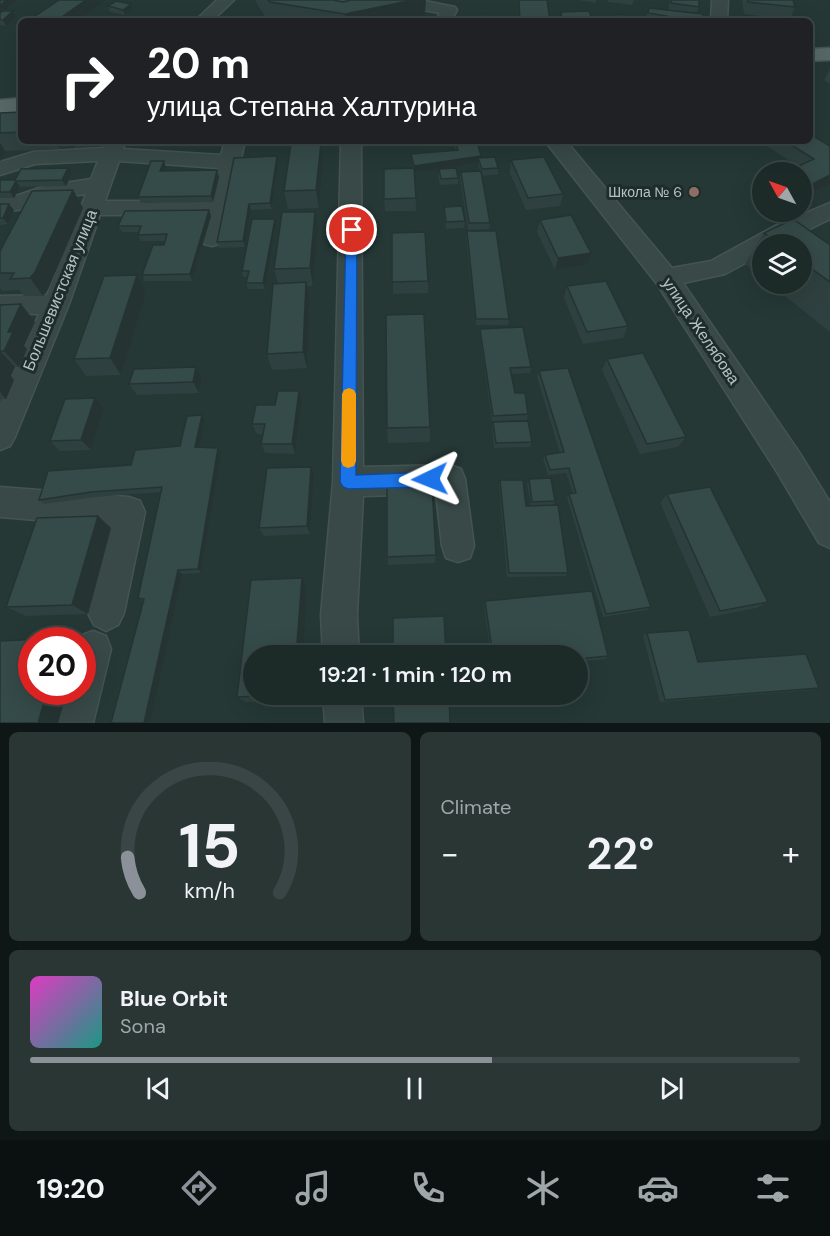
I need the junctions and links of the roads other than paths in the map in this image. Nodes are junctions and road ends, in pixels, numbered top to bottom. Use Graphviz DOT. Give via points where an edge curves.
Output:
graph roads {
  1 [pos="226,0"];
  2 [pos="348,0"];
  3 [pos="720,0"];
  4 [pos="206,18"];
  5 [pos="446,18"];
  6 [pos="719,18"];
  7 [pos="830,54"];
  8 [pos="813,55"];
  9 [pos="18,105"];
  10 [pos="0,107"];
  11 [pos="234,144"];
  12 [pos="351,144"];
  13 [pos="557,144"];
  14 [pos="113,147"];
  15 [pos="229,162"];
  16 [pos="0,169"];
  17 [pos="96,197"];
  18 [pos="0,204"];
  19 [pos="219,208"];
  20 [pos="830,210"];
  21 [pos="797,234"];
  22 [pos="212,238"];
  23 [pos="752,254"];
  24 [pos="666,278"];
  25 [pos="56,304"];
  26 [pos="0,305"];
  27 [pos="0,437"];
  28 [pos="348,482"];
  29 [pos="0,502"];
  30 [pos="826,517"];
  31 [pos="458,546"];
  32 [pos="106,613"];
  33 [pos="340,645"];
  34 [pos="78,705"];
  35 [pos="343,705"];
  36 [pos="74,723"];
  37 [pos="344,723"];
  1 -- 4 [label="street"];
  2 -- 5 [label="street" via="449,10"];
  3 -- 6 [label="street"];
  7 -- 8 [label="main road"];
  9 -- 10 [label="main road"];
  11 -- 15 [label="street"];
  12 -- 28 [label="street"];
  13 -- 24 [label="street, улица Желябова"];
  14 -- 15 [label="street"];
  14 -- 16 [label="street" via="33,158"];
  14 -- 17 [label="street, Большевистская улица"];
  15 -- 19 [label="street"];
  17 -- 18 [label="street" via="45,193 18,203"];
  17 -- 19 [label="street"];
  17 -- 25 [label="street, Большевистская улица"];
  19 -- 22 [label="street"];
  20 -- 21 [label="street"];
  23 -- 24 [label="street" via="717,268"];
  24 -- 30 [label="street, улица Желябова"];
  25 -- 26 [label="street"];
  25 -- 27 [label="street, Большевистская улица"];
  28 -- 31 [label="street" via="450,479"];
  28 -- 33 [label="street"];
  29 -- 32 [label="street" via="129,512"];
  34 -- 36 [label="street"];
  35 -- 37 [label="street"];
}
